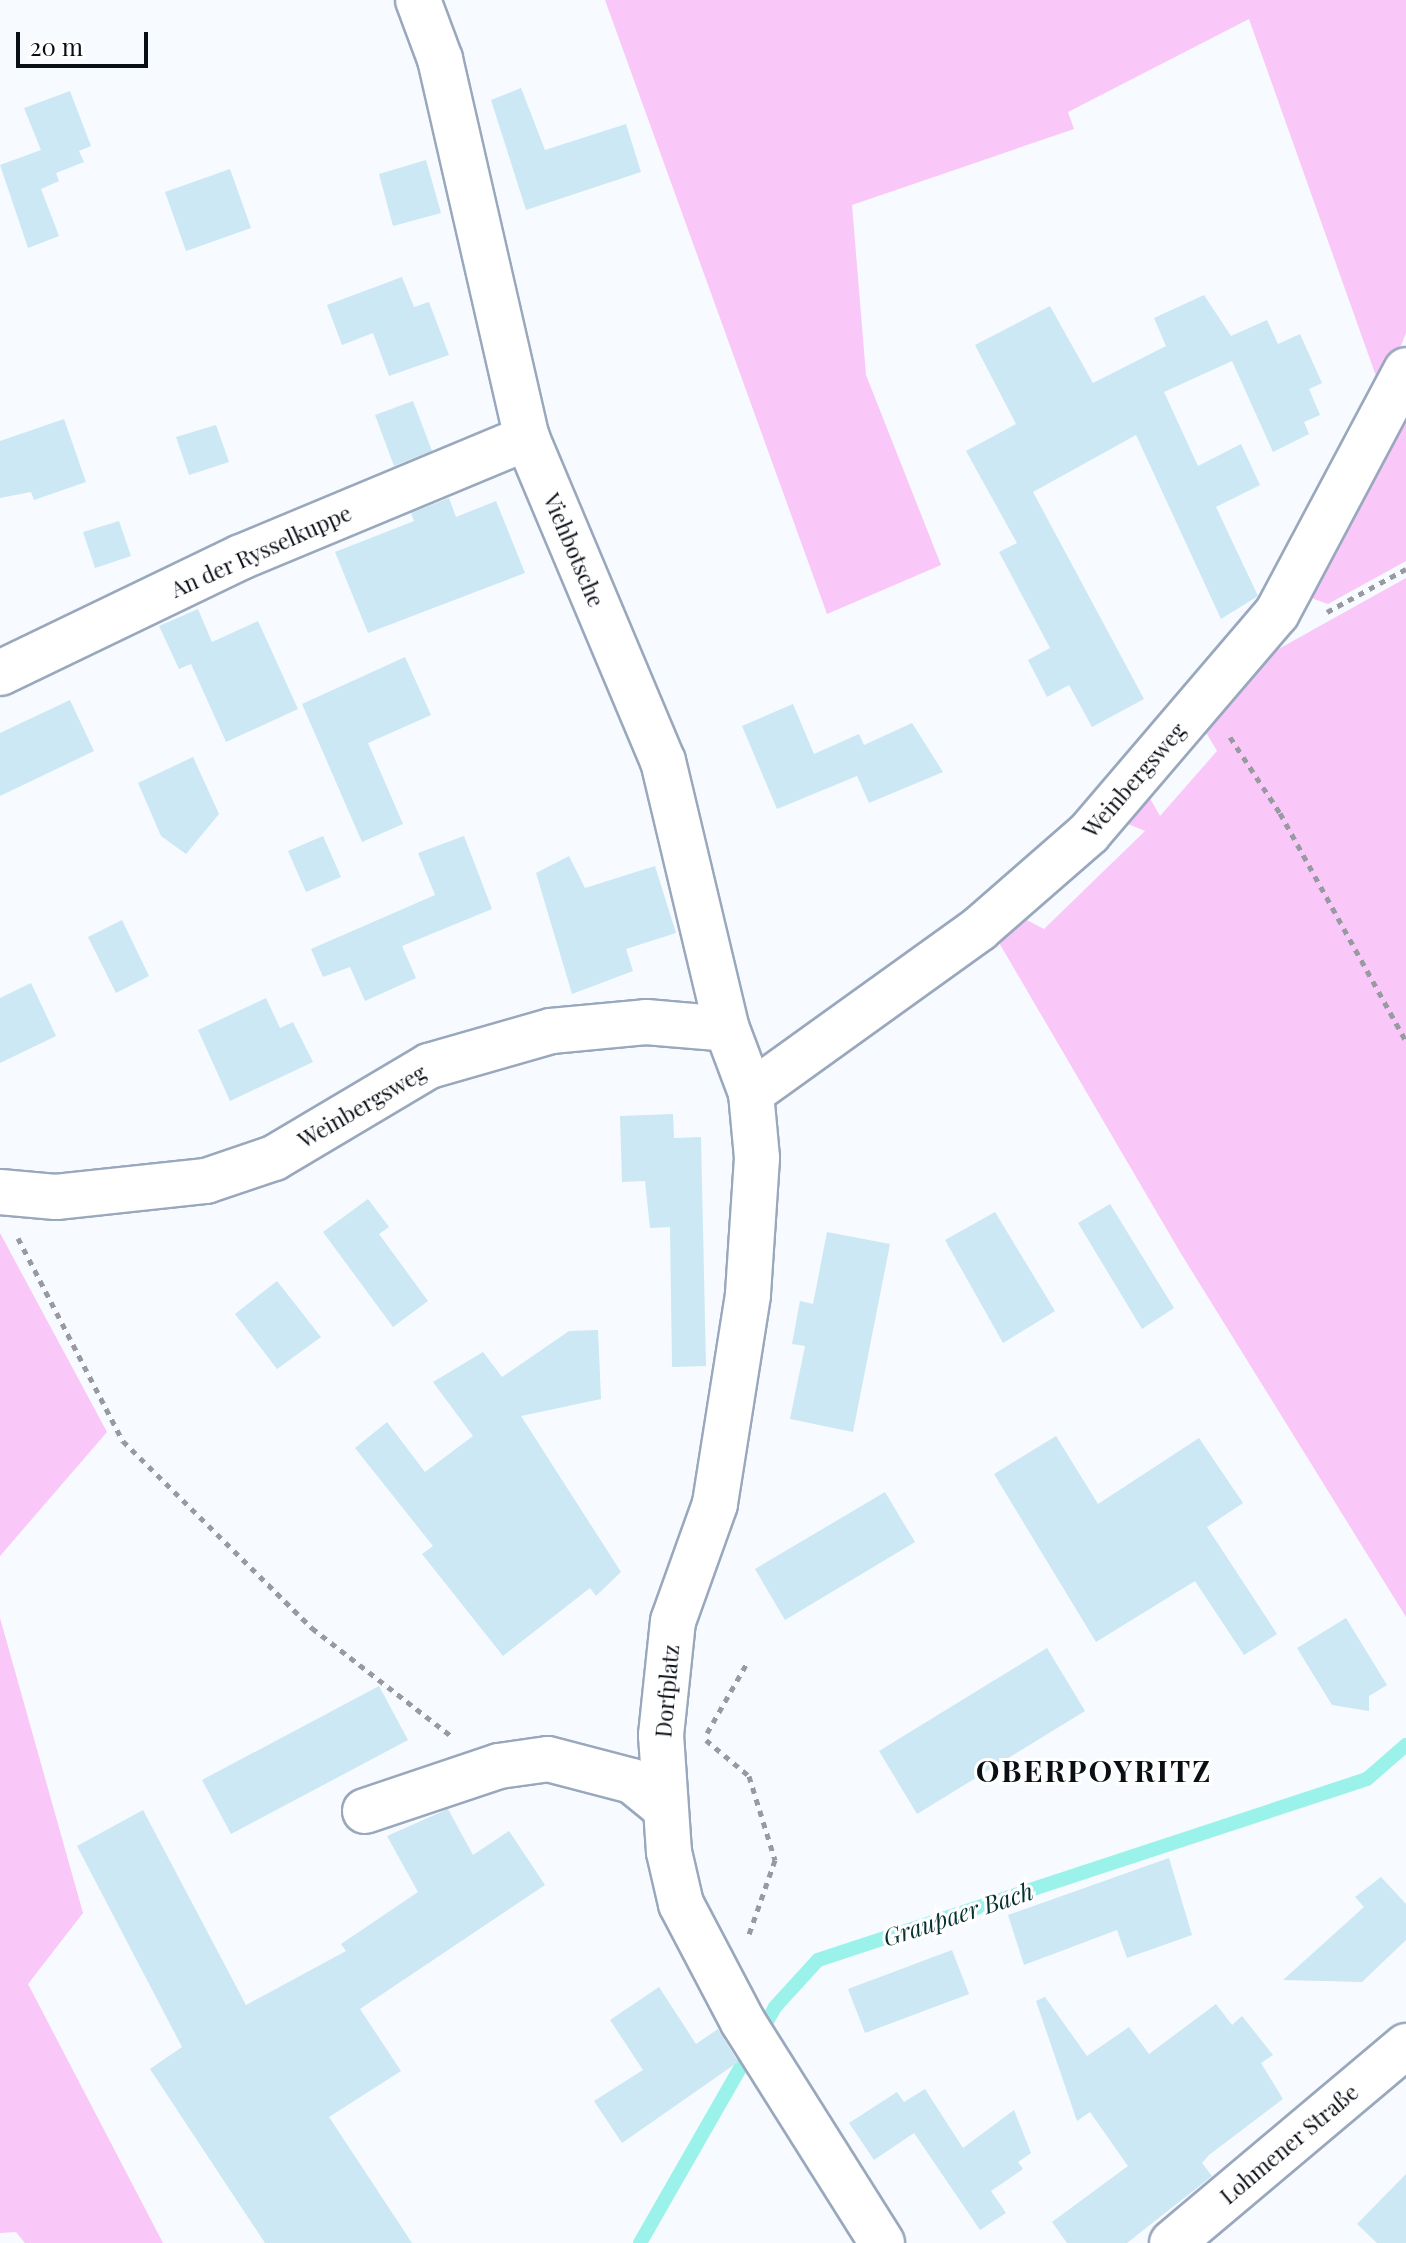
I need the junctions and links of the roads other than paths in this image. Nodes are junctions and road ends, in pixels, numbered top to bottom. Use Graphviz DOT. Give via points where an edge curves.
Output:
graph roads {
  1 [pos="418,0"];
  2 [pos="1406,370"];
  3 [pos="527,438"];
  4 [pos="0,673"];
  5 [pos="727,1029"];
  6 [pos="751,1093"];
  7 [pos="1,1193"];
  8 [pos="663,1806"];
  9 [pos="365,1811"];
  10 [pos="1406,2046"];
  11 [pos="882,2243"];
  12 [pos="1172,2243"];
  1 -- 3 [label="street, Viehbotsche" via="440,59"];
  2 -- 6 [label="street, Weinbergsweg" via="1281,607 1089,833 979,929"];
  3 -- 4 [label="street, An der Rysselkuppe" via="241,557"];
  3 -- 5 [label="street, Viehbotsche" via="663,761"];
  5 -- 6 [label="street, Viehbotsche"];
  5 -- 7 [label="street, Weinbergsweg" via="646,1022 551,1031 429,1066 274,1158 206,1181 56,1197"];
  6 -- 8 [label="street, Dorfplatz" via="757,1158 748,1295 715,1504 673,1621 661,1735"];
  8 -- 9 [label="street" via="632,1781 548,1759 499,1766"];
  8 -- 11 [label="street, Dorfplatz" via="681,1904 769,2063"];
  10 -- 12 [label="street, Lohmener Straße"];
}
